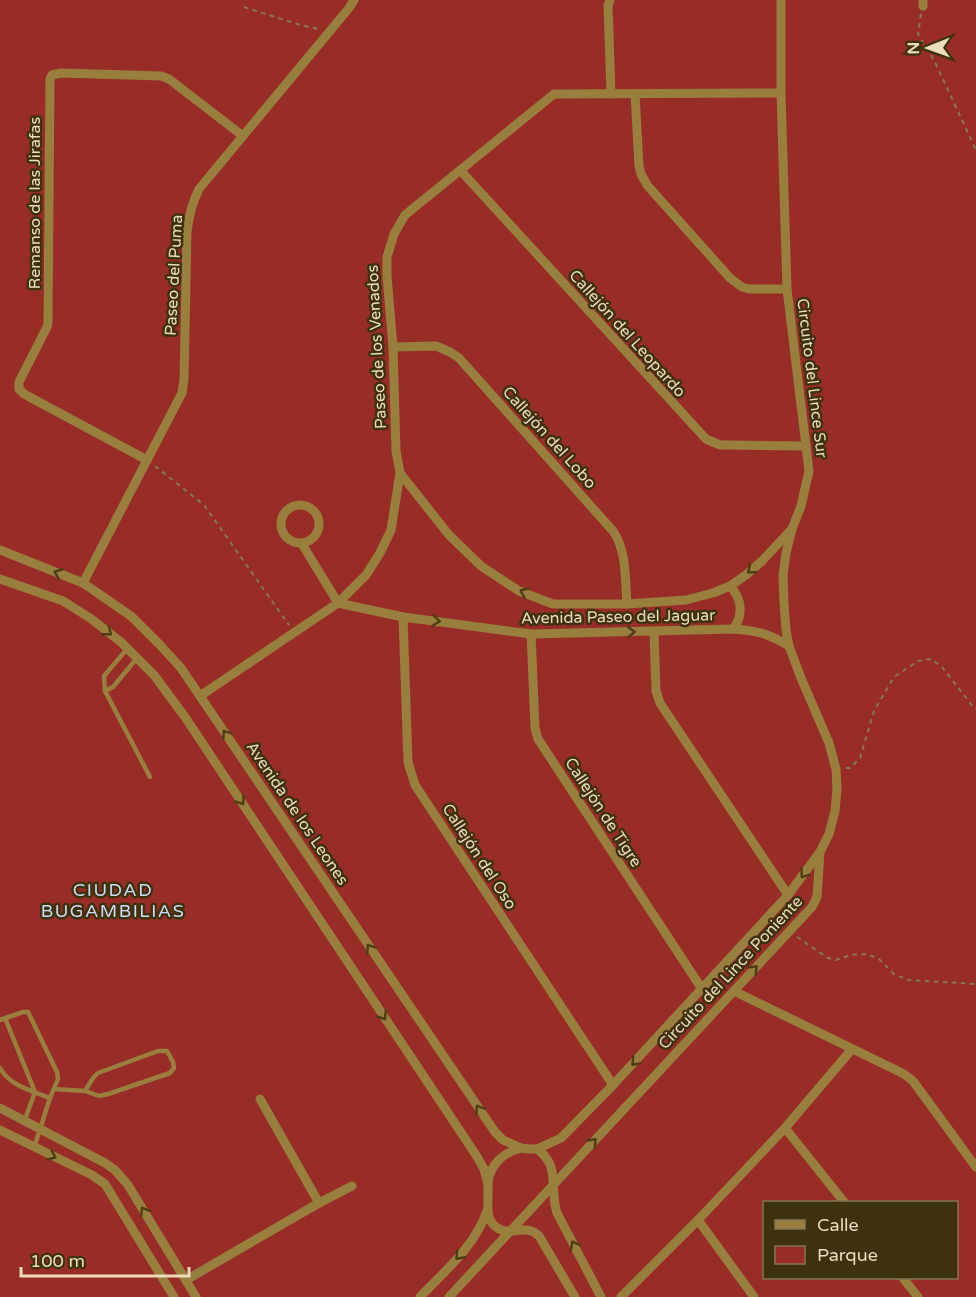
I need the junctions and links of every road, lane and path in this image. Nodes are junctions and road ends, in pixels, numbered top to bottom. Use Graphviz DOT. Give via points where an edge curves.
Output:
graph roads {
  1 [pos="354,0"];
  2 [pos="610,0"];
  3 [pos="781,0"];
  4 [pos="923,3"];
  5 [pos="244,7"];
  6 [pos="329,32"];
  7 [pos="781,93"];
  8 [pos="611,94"];
  9 [pos="635,94"];
  10 [pos="243,136"];
  11 [pos="976,150"];
  12 [pos="460,171"];
  13 [pos="787,289"];
  14 [pos="393,346"];
  15 [pos="806,446"];
  16 [pos="147,460"];
  17 [pos="400,472"];
  18 [pos="792,529"];
  19 [pos="302,544"];
  20 [pos="0,550"];
  21 [pos="0,579"];
  22 [pos="83,583"];
  23 [pos="730,586"];
  24 [pos="338,603"];
  25 [pos="627,604"];
  26 [pos="403,617"];
  27 [pos="734,629"];
  28 [pos="295,632"];
  29 [pos="654,632"];
  30 [pos="531,634"];
  31 [pos="789,646"];
  32 [pos="127,649"];
  33 [pos="137,658"];
  34 [pos="105,691"];
  35 [pos="200,696"];
  36 [pos="976,709"];
  37 [pos="836,769"];
  38 [pos="150,777"];
  39 [pos="820,852"];
  40 [pos="788,896"];
  41 [pos="789,932"];
  42 [pos="976,984"];
  43 [pos="702,989"];
  44 [pos="734,991"];
  45 [pos="3,1019"];
  46 [pos="852,1049"];
  47 [pos="0,1068"];
  48 [pos="614,1085"];
  49 [pos="54,1089"];
  50 [pos="86,1091"];
  51 [pos="35,1092"];
  52 [pos="50,1098"];
  53 [pos="260,1099"];
  54 [pos="0,1108"];
  55 [pos="24,1122"];
  56 [pos="785,1128"];
  57 [pos="0,1130"];
  58 [pos="40,1130"];
  59 [pos="34,1148"];
  60 [pos="520,1148"];
  61 [pos="537,1149"];
  62 [pos="976,1167"];
  63 [pos="488,1184"];
  64 [pos="553,1185"];
  65 [pos="352,1186"];
  66 [pos="842,1201"];
  67 [pos="319,1203"];
  68 [pos="488,1208"];
  69 [pos="698,1220"];
  70 [pos="510,1231"];
  71 [pos="904,1279"];
  72 [pos="186,1280"];
  73 [pos="174,1297"];
  74 [pos="196,1297"];
  75 [pos="420,1297"];
  76 [pos="449,1297"];
  77 [pos="576,1297"];
  78 [pos="601,1297"];
  79 [pos="621,1297"];
  80 [pos="754,1297"];
  81 [pos="918,1297"];
  1 -- 6 [label="street, Paseo del Puma"];
  2 -- 8 [label="street"];
  3 -- 7 [label="street, Circuito del Lince Sur"];
  4 -- 11 [label="path" via="918,34"];
  5 -- 6 [label="path"];
  6 -- 10 [label="street, Paseo del Puma"];
  7 -- 9 [label="street, Paseo de los Venados"];
  7 -- 13 [label="street, Circuito del Lince Sur"];
  8 -- 9 [label="street, Paseo de los Venados"];
  8 -- 12 [label="street, Paseo de los Venados" via="554,94"];
  9 -- 13 [label="street" via="639,166 647,185 742,287"];
  10 -- 16 [label="street, Paseo del Puma" via="199,189 191,208 182,393"];
  10 -- 16 [label="street, Remanso de las Jirafas" via="161,76 61,73 50,79 48,322 19,381 19,389"];
  12 -- 14 [label="street, Paseo de los Venados" via="405,216 388,248"];
  12 -- 15 [label="street, Callejón del Leopardo" via="706,440 720,445"];
  13 -- 15 [label="street, Circuito del Lince Sur"];
  14 -- 17 [label="street, Paseo de los Venados"];
  14 -- 25 [label="street, Callejón del Lobo" via="431,346 459,358 613,531 623,553"];
  15 -- 18 [label="street, Circuito del Lince Sur" via="809,471"];
  16 -- 22 [label="street, Paseo del Puma"];
  16 -- 28 [label="path" via="204,505"];
  17 -- 24 [label="street, Paseo de los Venados" via="391,530 381,553"];
  25 -- 17 [label="street, Avenida Paseo del Jaguar, one-way" via="553,604 519,591 481,566 449,535"];
  18 -- 23 [label="street, Avenida Paseo del Jaguar, one-way" via="762,561"];
  18 -- 31 [label="street, Circuito del Lince Sur" via="783,575"];
  19 -- 19 [label="street" via="316,535 319,519 309,507 298,505 284,513 282,529 287,539"];
  19 -- 24 [label="street"];
  22 -- 20 [label="street, Avenida de los Leones, one-way"];
  21 -- 32 [label="street, one-way" via="63,601"];
  22 -- 35 [label="street, Avenida de los Leones" via="131,616 182,668"];
  23 -- 25 [label="street, Avenida Paseo del Jaguar" via="686,600"];
  23 -- 27 [label="street" via="741,606"];
  24 -- 26 [label="street, Avenida Paseo del Jaguar"];
  24 -- 28 [label="street, Paseo de los Venados"];
  26 -- 30 [label="street, Avenida Paseo del Jaguar, one-way"];
  26 -- 48 [label="street, Callejón del Oso" via="408,762 415,785"];
  27 -- 29 [label="street, Avenida Paseo del Jaguar"];
  27 -- 31 [label="street, Avenida Paseo del Jaguar" via="757,631"];
  28 -- 35 [label="street, Paseo de los Venados"];
  30 -- 29 [label="street, Avenida Paseo del Jaguar, one-way"];
  29 -- 40 [label="street" via="656,692 660,703"];
  30 -- 43 [label="street, Callejón de Tigre" via="538,740"];
  31 -- 37 [label="street, Circuito del Lince Sur"];
  32 -- 33 [label="street"];
  32 -- 34 [label="lane" via="104,676"];
  33 -- 34 [label="lane"];
  33 -- 63 [label="street, one-way" via="185,717 476,1155"];
  34 -- 38 [label="lane"];
  60 -- 35 [label="street, Avenida de los Leones, one-way" via="495,1132"];
  36 -- 37 [label="path" via="942,667 931,659 918,661 894,677 874,711 860,758 850,768"];
  37 -- 39 [label="street, Circuito del Lince Sur" via="836,811"];
  39 -- 40 [label="street, Circuito del Lince Poniente, one-way"];
  39 -- 41 [label="street, Circuito del Lince Poniente" via="817,897"];
  40 -- 43 [label="street, Circuito del Lince Poniente"];
  41 -- 42 [label="path" via="828,958 867,954 908,981"];
  44 -- 41 [label="street, Circuito del Lince Poniente, one-way"];
  43 -- 48 [label="street, Circuito del Lince Poniente, one-way"];
  44 -- 46 [label="street"];
  64 -- 44 [label="street, Circuito del Lince Poniente, one-way"];
  45 -- 49 [label="lane" via="26,1011 29,1014 57,1072"];
  45 -- 51 [label="lane"];
  46 -- 56 [label="street"];
  46 -- 62 [label="street" via="914,1081"];
  47 -- 51 [label="lane" via="11,1081"];
  48 -- 61 [label="street, Circuito del Lince Poniente" via="561,1138"];
  49 -- 50 [label="lane"];
  49 -- 52 [label="lane"];
  50 -- 50 [label="lane" via="99,1096 108,1094 170,1073 173,1062 167,1051 158,1051 98,1074"];
  51 -- 52 [label="lane"];
  51 -- 55 [label="lane"];
  52 -- 58 [label="lane"];
  53 -- 67 [label="street"];
  54 -- 55 [label="street"];
  55 -- 58 [label="street"];
  56 -- 66 [label="street"];
  56 -- 69 [label="street"];
  57 -- 59 [label="street"];
  58 -- 59 [label="lane"];
  72 -- 58 [label="street, one-way" via="115,1170"];
  59 -- 73 [label="street, one-way" via="92,1174 105,1184"];
  60 -- 61 [label="street"];
  60 -- 63 [label="street" via="498,1160"];
  61 -- 64 [label="street" via="550,1162"];
  63 -- 68 [label="street"];
  64 -- 70 [label="street, Circuito del Lince Poniente"];
  78 -- 64 [label="street, one-way" via="556,1213"];
  65 -- 67 [label="street"];
  67 -- 72 [label="street"];
  68 -- 70 [label="street" via="493,1224"];
  68 -- 75 [label="street, one-way" via="469,1244"];
  69 -- 79 [label="street"];
  69 -- 80 [label="street"];
  70 -- 76 [label="street, Circuito del Lince Poniente"];
  70 -- 77 [label="street" via="534,1231"];
  71 -- 81 [label="street"];
  72 -- 74 [label="street"];
}
